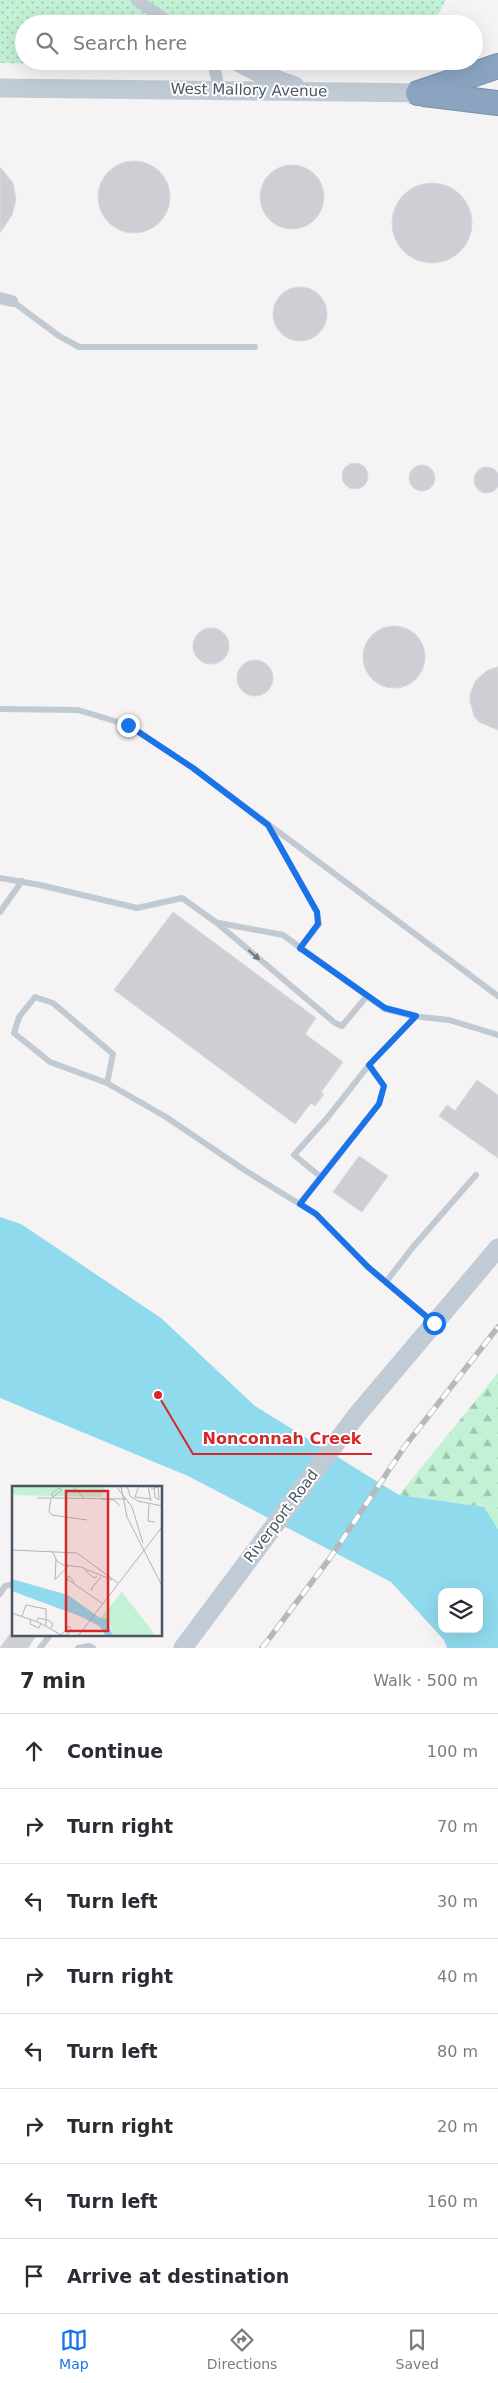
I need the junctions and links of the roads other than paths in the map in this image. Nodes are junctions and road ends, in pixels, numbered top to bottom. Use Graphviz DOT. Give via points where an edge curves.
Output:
graph roads {
  1 [pos="137,0"];
  2 [pos="158,15"];
  3 [pos="498,66"];
  4 [pos="215,70"];
  5 [pos="253,70"];
  6 [pos="0,88"];
  7 [pos="219,89"];
  8 [pos="311,91"];
  9 [pos="418,93"];
  10 [pos="498,93"];
  11 [pos="498,103"];
  12 [pos="6,300"];
  13 [pos="255,347"];
  14 [pos="0,709"];
  15 [pos="268,825"];
  16 [pos="0,878"];
  17 [pos="22,882"];
  18 [pos="0,912"];
  19 [pos="217,923"];
  20 [pos="300,948"];
  21 [pos="367,996"];
  22 [pos="498,996"];
  23 [pos="416,1016"];
  24 [pos="498,1035"];
  25 [pos="369,1065"];
  26 [pos="107,1083"];
  27 [pos="476,1175"];
  28 [pos="321,1177"];
  29 [pos="300,1204"];
  30 [pos="498,1248"];
  31 [pos="386,1282"];
  32 [pos="434,1323"];
  33 [pos="12,1584"];
  34 [pos="0,1594"];
  35 [pos="49,1636"];
  36 [pos="40,1648"];
  37 [pos="78,1648"];
  38 [pos="93,1648"];
  39 [pos="182,1648"];
  1 -- 2 [label="street"];
  3 -- 9 [label="highway"];
  4 -- 7 [label="street"];
  5 -- 8 [label="main road"];
  6 -- 7 [label="main road, West Mallory Avenue"];
  7 -- 8 [label="main road, West Mallory Avenue"];
  8 -- 9 [label="main road, West Mallory Avenue"];
  9 -- 10 [label="main road, West Mallory Avenue"];
  9 -- 11 [label="highway"];
  12 -- 13 [label="lane" via="79,347"];
  14 -- 15 [label="lane" via="78,710 128,725 193,768"];
  15 -- 20 [label="lane" via="317,912 318,924"];
  15 -- 22 [label="lane"];
  16 -- 17 [label="lane"];
  17 -- 18 [label="lane"];
  17 -- 19 [label="lane" via="137,908 182,898"];
  19 -- 20 [label="lane" via="283,935"];
  19 -- 21 [label="lane, one-way" via="342,1026"];
  20 -- 21 [label="lane"];
  21 -- 23 [label="lane" via="385,1008"];
  23 -- 24 [label="lane" via="449,1020"];
  23 -- 25 [label="lane"];
  25 -- 28 [label="lane" via="384,1086 379,1104"];
  25 -- 28 [label="lane" via="294,1155"];
  26 -- 26 [label="lane" via="50,1062 14,1033 19,1017 35,997 53,1003 113,1054"];
  26 -- 29 [label="lane" via="166,1116"];
  27 -- 31 [label="lane"];
  28 -- 29 [label="lane"];
  29 -- 31 [label="lane" via="316,1214"];
  30 -- 32 [label="main road, Riverport Road"];
  31 -- 32 [label="lane"];
  32 -- 39 [label="main road, Riverport Road" via="356,1416"];
  33 -- 34 [label="lane" via="5,1586"];
  35 -- 36 [label="lane"];
  37 -- 38 [label="lane"];
}
